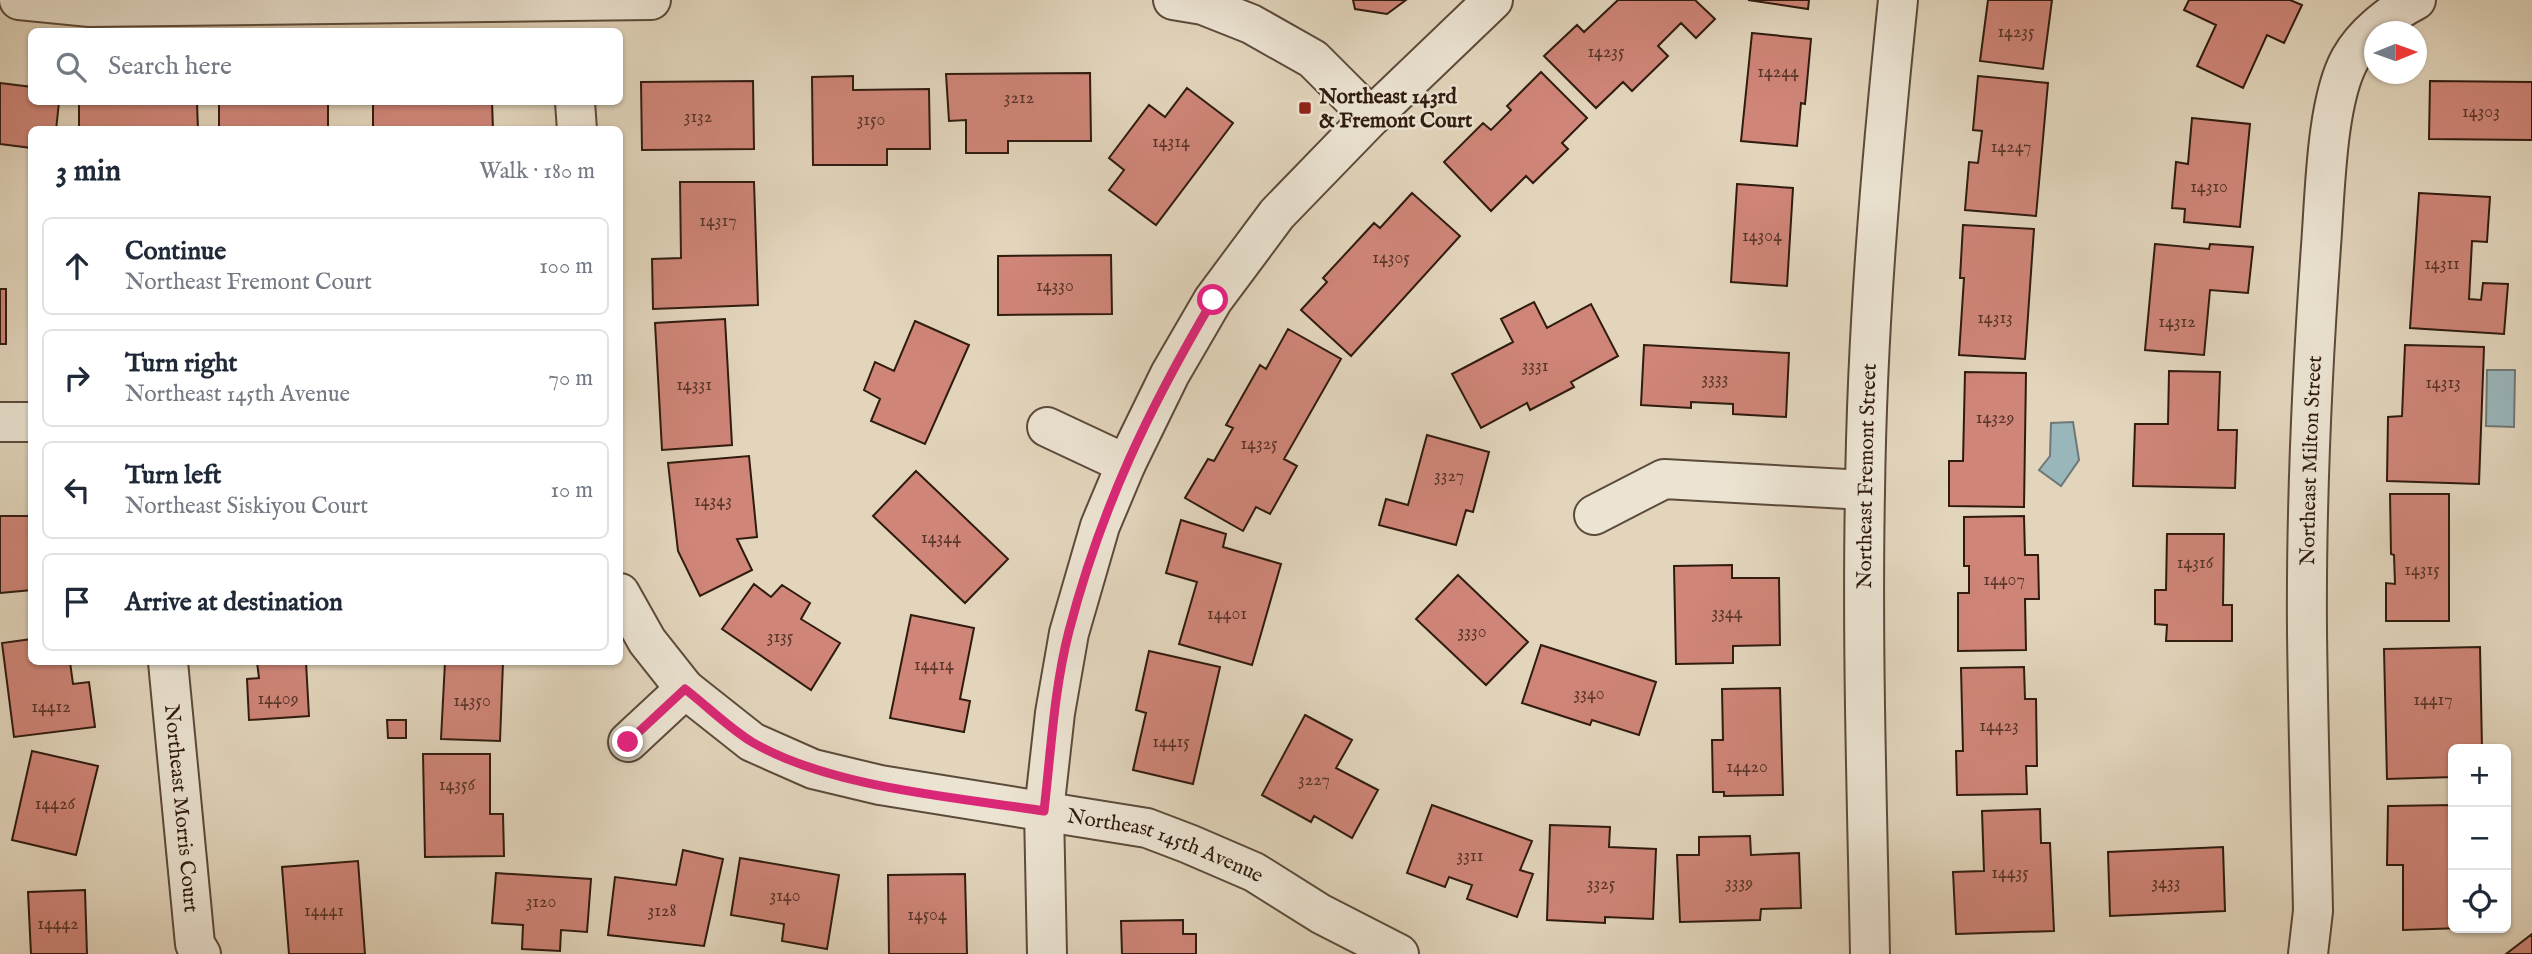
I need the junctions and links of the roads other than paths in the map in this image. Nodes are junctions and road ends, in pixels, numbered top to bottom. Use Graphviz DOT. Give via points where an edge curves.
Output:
graph roads {
  1 [pos="19,0"];
  2 [pos="651,0"];
  3 [pos="1173,0"];
  4 [pos="1493,0"];
  5 [pos="1898,0"];
  6 [pos="2416,0"];
  7 [pos="571,1"];
  8 [pos="572,28"];
  9 [pos="575,105"];
  10 [pos="1371,117"];
  11 [pos="577,126"];
  12 [pos="0,422"];
  13 [pos="28,422"];
  14 [pos="1047,427"];
  15 [pos="1126,464"];
  16 [pos="1865,490"];
  17 [pos="1594,515"];
  18 [pos="623,598"];
  19 [pos="168,665"];
  20 [pos="685,689"];
  21 [pos="628,742"];
  22 [pos="1044,811"];
  23 [pos="201,954"];
  24 [pos="1047,954"];
  25 [pos="1399,954"];
  26 [pos="1870,954"];
  27 [pos="2308,954"];
  1 -- 7 [label="street" via="90,7"];
  2 -- 7 [label="street"];
  3 -- 10 [label="street" via="1203,5 1251,23 1313,59"];
  4 -- 10 [label="street"];
  5 -- 16 [label="street, Northeast Fremont Street" via="1874,270"];
  6 -- 27 [label="street, Northeast Milton Street" via="2370,33 2350,60 2335,97 2315,331 2309,485 2313,911"];
  7 -- 8 [label="street"];
  9 -- 11 [label="street"];
  10 -- 15 [label="street" via="1277,214 1213,300 1170,373"];
  12 -- 13 [label="street"];
  14 -- 15 [label="street"];
  15 -- 22 [label="street" via="1100,526 1069,633"];
  16 -- 17 [label="street" via="1664,479"];
  16 -- 26 [label="street, Northeast Fremont Street" via="1863,631"];
  18 -- 20 [label="street, Northeast 145th Avenue" via="647,641"];
  19 -- 23 [label="street, Northeast Morris Court" via="195,944"];
  20 -- 21 [label="street"];
  20 -- 22 [label="street, Northeast 145th Avenue" via="752,742 813,769 880,785"];
  22 -- 24 [label="street"];
  22 -- 25 [label="street, Northeast 145th Avenue" via="1147,828 1189,844 1254,872 1321,914"];
}
